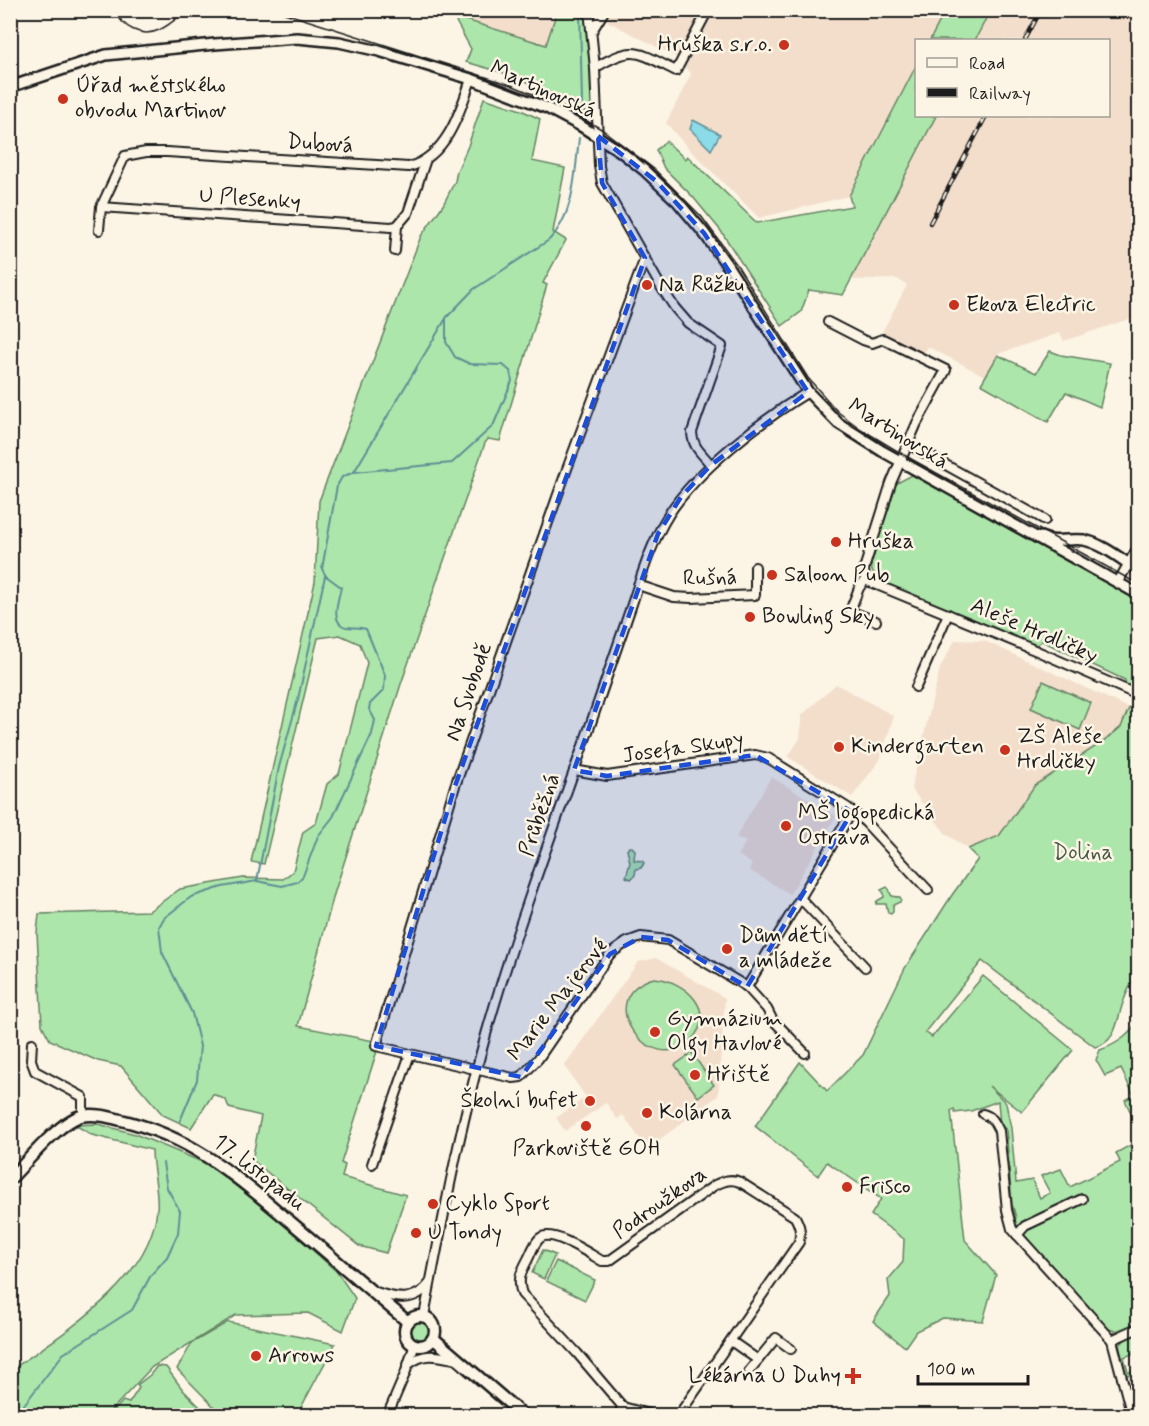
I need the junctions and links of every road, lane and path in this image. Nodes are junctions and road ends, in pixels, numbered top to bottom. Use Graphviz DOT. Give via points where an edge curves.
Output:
graph roads {
  1 [pos="590,10"];
  2 [pos="605,10"];
  3 [pos="708,10"];
  4 [pos="592,31"];
  5 [pos="596,68"];
  6 [pos="471,79"];
  7 [pos="10,87"];
  8 [pos="598,136"];
  9 [pos="426,159"];
  10 [pos="101,207"];
  11 [pos="397,226"];
  12 [pos="99,230"];
  13 [pos="395,250"];
  14 [pos="645,258"];
  15 [pos="828,322"];
  16 [pos="808,392"];
  17 [pos="908,444"];
  18 [pos="901,461"];
  19 [pos="711,465"];
  20 [pos="1045,520"];
  21 [pos="1014,525"];
  22 [pos="1138,547"];
  23 [pos="1128,564"];
  24 [pos="755,567"];
  25 [pos="1138,570"];
  26 [pos="865,580"];
  27 [pos="1118,582"];
  28 [pos="639,585"];
  29 [pos="1138,594"];
  30 [pos="948,614"];
  31 [pos="876,621"];
  32 [pos="916,687"];
  33 [pos="1138,695"];
  34 [pos="574,770"];
  35 [pos="852,812"];
  36 [pos="928,890"];
  37 [pos="801,899"];
  38 [pos="865,968"];
  39 [pos="747,987"];
  40 [pos="32,1043"];
  41 [pos="804,1053"];
  42 [pos="410,1054"];
  43 [pos="476,1069"];
  44 [pos="983,1114"];
  45 [pos="83,1116"];
  46 [pos="372,1164"];
  47 [pos="10,1179"];
  48 [pos="1082,1199"];
  49 [pos="1017,1235"];
  50 [pos="430,1282"];
  51 [pos="371,1291"];
  52 [pos="424,1316"];
  53 [pos="408,1322"];
  54 [pos="1138,1328"];
  55 [pos="433,1338"];
  56 [pos="1112,1340"];
  57 [pos="731,1341"];
  58 [pos="415,1344"];
  59 [pos="791,1349"];
  60 [pos="459,1360"];
  61 [pos="758,1360"];
  62 [pos="409,1364"];
  63 [pos="749,1371"];
  64 [pos="623,1407"];
  65 [pos="387,1416"];
  66 [pos="524,1416"];
  67 [pos="617,1416"];
  68 [pos="656,1416"];
  69 [pos="678,1416"];
  70 [pos="1132,1416"];
  1 -- 4 [label="street"];
  2 -- 4 [label="street"];
  3 -- 5 [label="street" via="676,71 627,52"];
  4 -- 5 [label="street"];
  5 -- 8 [label="street"];
  6 -- 7 [label="street, Martinovská" via="364,47 289,38 106,55"];
  6 -- 8 [label="street, Martinovská" via="540,105"];
  6 -- 9 [label="street" via="456,121"];
  8 -- 14 [label="street" via="602,183"];
  8 -- 16 [label="street, Martinovská" via="644,170 699,226"];
  9 -- 10 [label="street, Dubová" via="401,167 156,152 125,156"];
  9 -- 11 [label="street" via="408,213"];
  10 -- 11 [label="street, U Plesenky"];
  10 -- 12 [label="street"];
  11 -- 13 [label="street"];
  14 -- 19 [label="street" via="675,308 722,346 692,432 696,447"];
  14 -- 42 [label="street, Na Svobodě" via="455,786 376,1046"];
  15 -- 17 [label="street" via="872,343 883,339 946,370"];
  16 -- 18 [label="street, Martinovská" via="838,423"];
  16 -- 19 [label="street, Průběžná"];
  17 -- 18 [label="street"];
  17 -- 20 [label="street"];
  18 -- 21 [label="street, Martinovská"];
  18 -- 26 [label="street" via="875,532 864,569"];
  19 -- 28 [label="street, Průběžná" via="669,514"];
  21 -- 23 [label="street, Martinovská" via="1049,540 1088,542"];
  21 -- 27 [label="street, Martinovská"];
  22 -- 23 [label="street"];
  23 -- 25 [label="street, Martinovská"];
  23 -- 27 [label="street"];
  24 -- 28 [label="street, Rušná" via="755,595 674,597"];
  26 -- 30 [label="street, Aleše Hrdličky"];
  26 -- 31 [label="street" via="850,611"];
  27 -- 29 [label="street, Martinovská"];
  28 -- 34 [label="street, Průběžná"];
  30 -- 32 [label="street, Aleše Hrdličky"];
  30 -- 33 [label="street, Aleše Hrdličky"];
  34 -- 35 [label="street, Josefa Skupy" via="608,776 755,755 768,758"];
  34 -- 43 [label="street, Průběžná"];
  35 -- 36 [label="street, Josefa Skupy"];
  35 -- 37 [label="street"];
  37 -- 38 [label="street"];
  37 -- 39 [label="street"];
  39 -- 41 [label="street, Marie Majerové"];
  39 -- 43 [label="street, Marie Majerové" via="668,940 641,937 610,954 521,1077"];
  40 -- 45 [label="street" via="35,1071 82,1096"];
  42 -- 43 [label="street, Na Svobodě"];
  42 -- 46 [label="street"];
  43 -- 50 [label="street, Průběžná"];
  44 -- 49 [label="street" via="994,1120 999,1131 1007,1209"];
  45 -- 47 [label="main road" via="63,1125"];
  45 -- 51 [label="main road, 17. listopadu" via="108,1117 160,1132 217,1161"];
  48 -- 49 [label="street" via="1025,1226"];
  49 -- 56 [label="street"];
  50 -- 51 [label="street" via="416,1296 403,1299"];
  50 -- 52 [label="street, Průběžná"];
  51 -- 53 [label="main road, 17. listopadu"];
  52 -- 53 [label="main road"];
  52 -- 55 [label="main road" via="433,1324"];
  53 -- 58 [label="main road" via="406,1335"];
  54 -- 56 [label="street"];
  55 -- 58 [label="main road" via="427,1344"];
  55 -- 60 [label="main road"];
  56 -- 70 [label="street"];
  57 -- 61 [label="street"];
  57 -- 64 [label="street, Podroužkova" via="799,1242 800,1226 795,1217 738,1181 726,1180 715,1185 609,1261 555,1236 540,1238 520,1273 522,1294"];
  57 -- 69 [label="street, Podroužkova"];
  58 -- 62 [label="street"];
  59 -- 61 [label="street" via="776,1338"];
  60 -- 62 [label="street" via="431,1354"];
  60 -- 66 [label="main road"];
  61 -- 63 [label="street"];
  62 -- 65 [label="street"];
  64 -- 67 [label="street"];
  64 -- 68 [label="street"];
}
